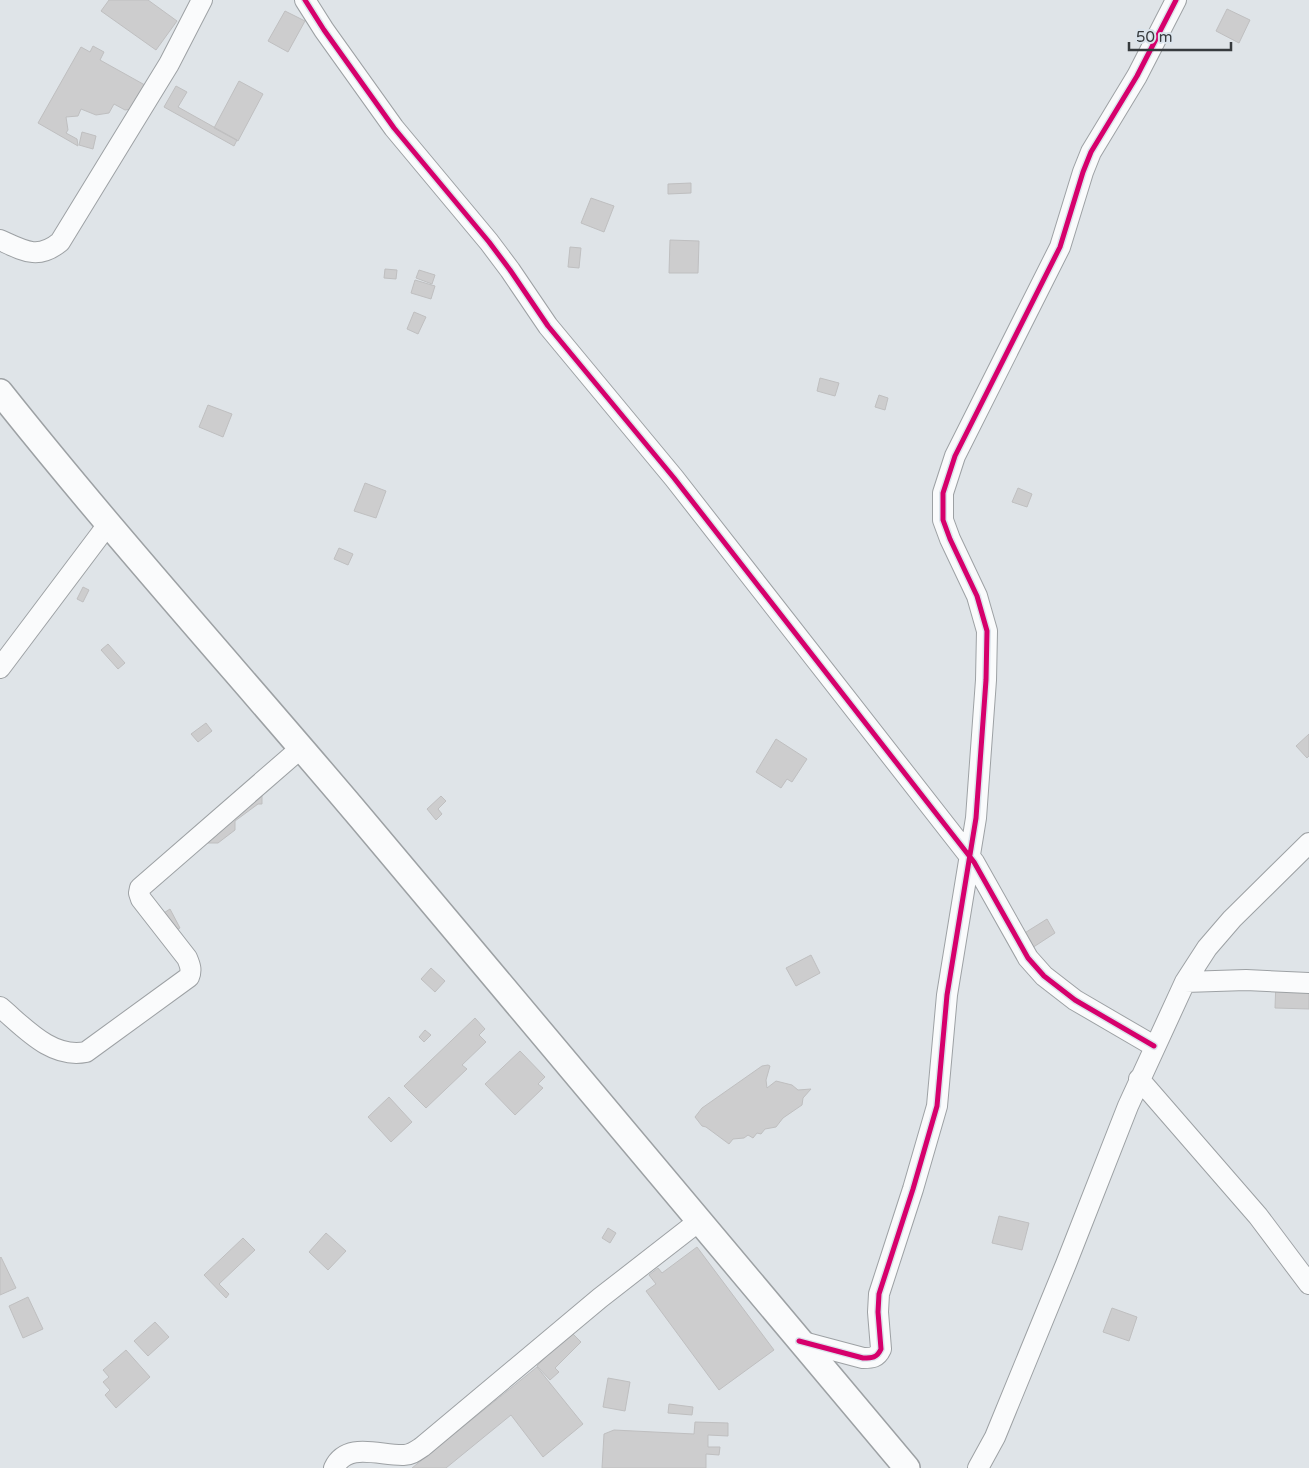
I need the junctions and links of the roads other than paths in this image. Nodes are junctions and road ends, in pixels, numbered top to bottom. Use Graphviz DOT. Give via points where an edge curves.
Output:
graph roads {
  1 [pos="202,0"];
  2 [pos="305,0"];
  3 [pos="1176,0"];
  4 [pos="0,240"];
  5 [pos="0,392"];
  6 [pos="108,523"];
  7 [pos="2,661"];
  8 [pos="301,748"];
  9 [pos="1309,843"];
  10 [pos="970,856"];
  11 [pos="1185,982"];
  12 [pos="1309,983"];
  13 [pos="0,1007"];
  14 [pos="1154,1046"];
  15 [pos="1139,1079"];
  16 [pos="699,1221"];
  17 [pos="1309,1284"];
  18 [pos="799,1340"];
  19 [pos="334,1468"];
  20 [pos="907,1468"];
  21 [pos="978,1468"];
  1 -- 4 [label="street" via="170,64 60,242 51,249 33,253"];
  2 -- 10 [label="street" via="394,128 488,242 568,352 674,478"];
  3 -- 10 [label="street" via="1091,152 1060,247 955,456 943,493 943,520 977,596 987,631 976,818"];
  5 -- 6 [label="main road"];
  6 -- 7 [label="street"];
  6 -- 8 [label="main road"];
  8 -- 13 [label="street" via="140,888 141,899 187,958 191,972 189,977 86,1052 77,1054 50,1047"];
  8 -- 16 [label="main road"];
  9 -- 11 [label="street" via="1232,919 1207,948"];
  10 -- 14 [label="street" via="1028,958 1044,976 1075,1000"];
  10 -- 18 [label="street" via="947,995 935,1115 878,1294 881,1349 875,1357 863,1358"];
  11 -- 12 [label="street"];
  11 -- 14 [label="street"];
  14 -- 15 [label="street"];
  15 -- 17 [label="street" via="1258,1216"];
  15 -- 21 [label="street" via="995,1437"];
  16 -- 18 [label="main road"];
  16 -- 19 [label="street" via="412,1454 350,1453 342,1457"];
  18 -- 20 [label="main road"];
}
